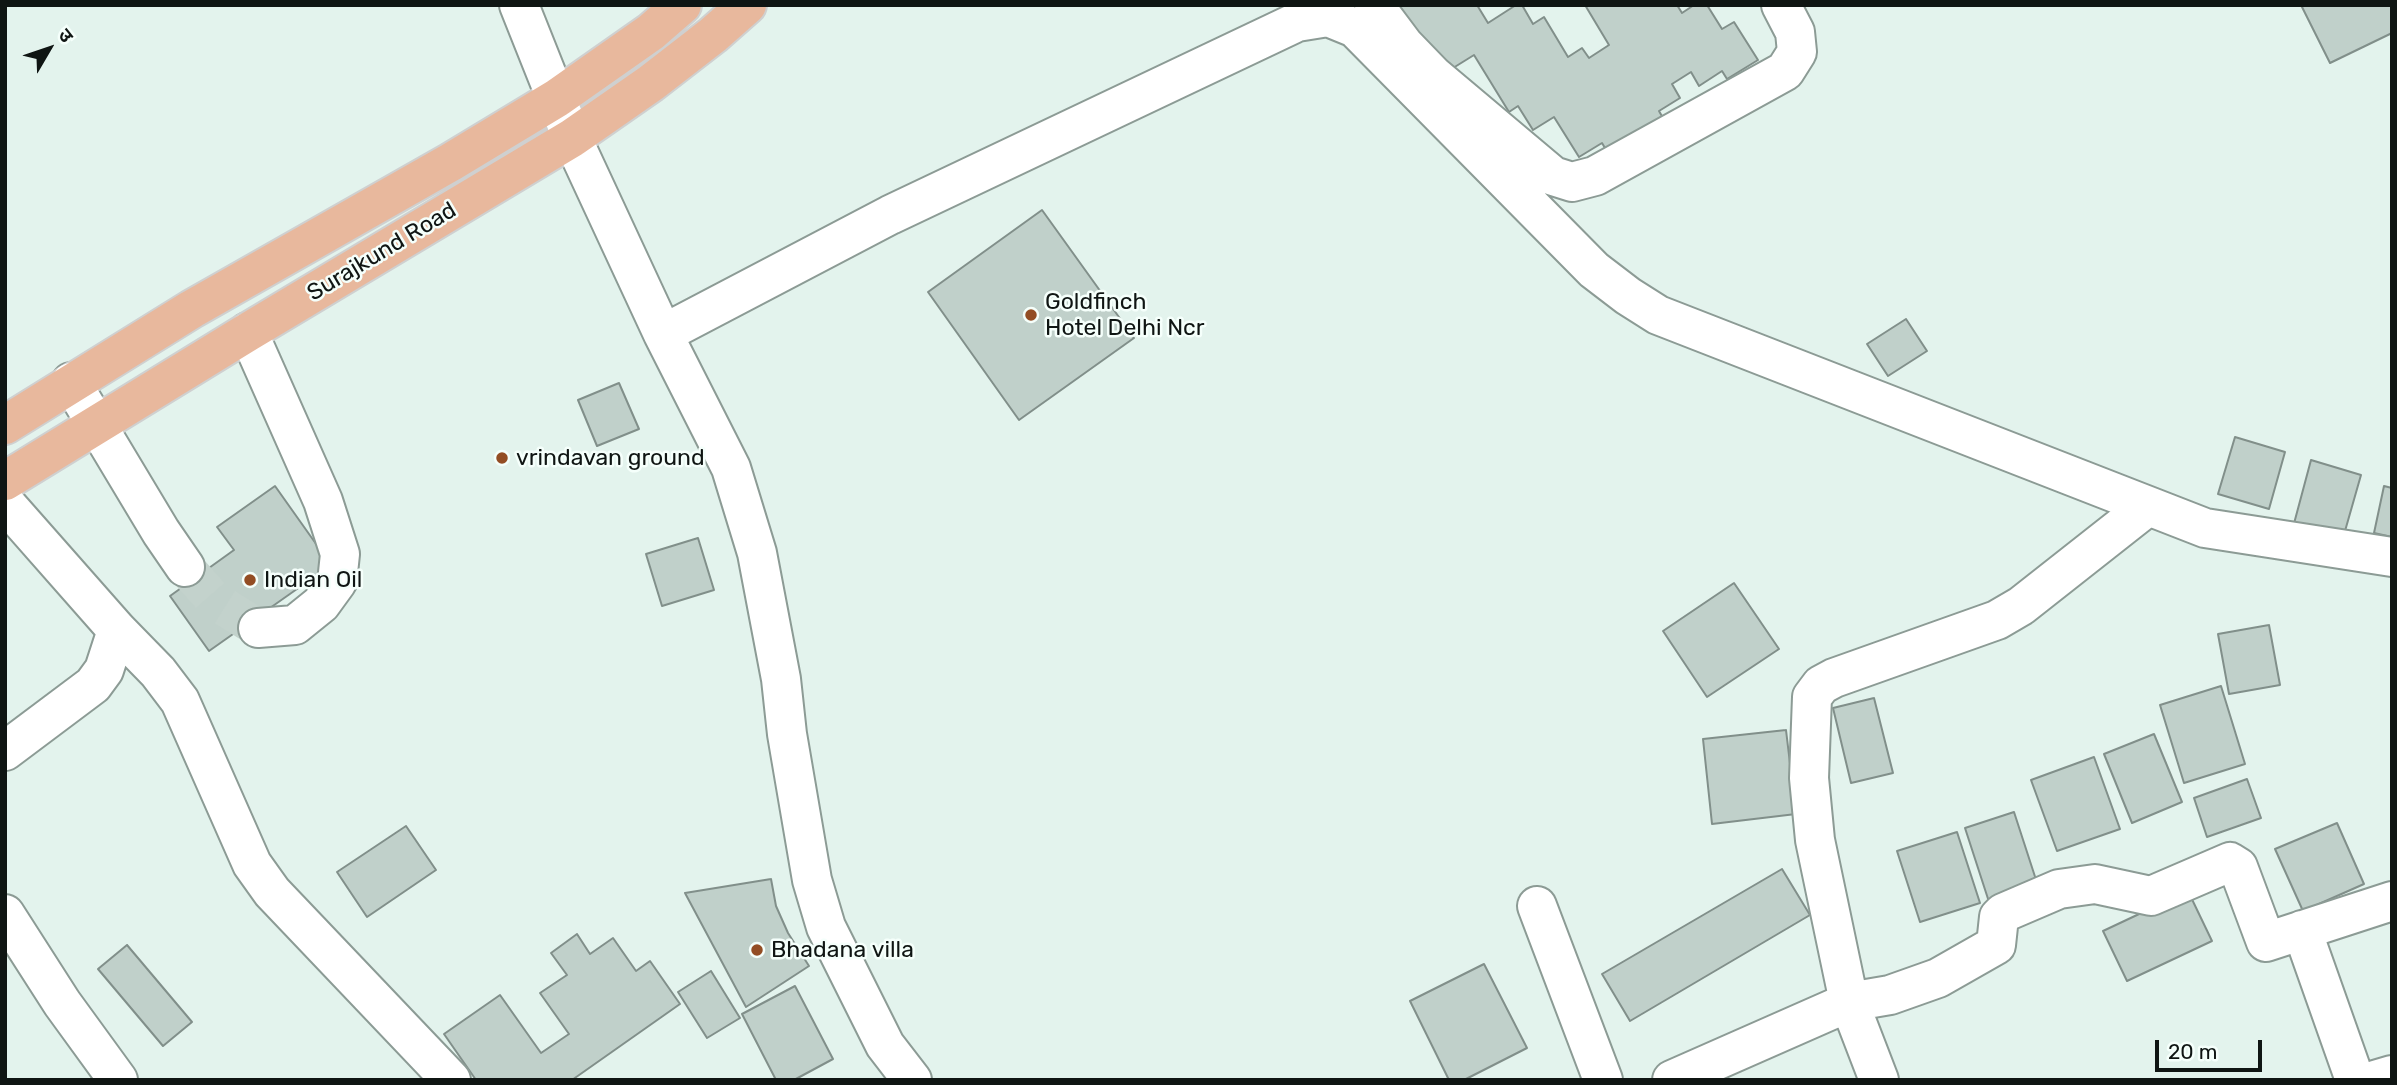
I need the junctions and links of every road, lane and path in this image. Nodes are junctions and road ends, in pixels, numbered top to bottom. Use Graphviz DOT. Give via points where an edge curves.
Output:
graph roads {
  1 [pos="519,5"];
  2 [pos="682,5"];
  3 [pos="747,5"];
  4 [pos="1374,5"];
  5 [pos="1781,5"];
  6 [pos="557,98"];
  7 [pos="572,138"];
  8 [pos="247,332"];
  9 [pos="663,334"];
  10 [pos="71,382"];
  11 [pos="5,425"];
  12 [pos="98,425"];
  13 [pos="5,481"];
  14 [pos="5,503"];
  15 [pos="2148,506"];
  16 [pos="2392,557"];
  17 [pos="185,567"];
  18 [pos="258,628"];
  19 [pos="117,629"];
  20 [pos="5,751"];
  21 [pos="2392,901"];
  22 [pos="1537,906"];
  23 [pos="5,914"];
  24 [pos="2302,930"];
  25 [pos="1849,1002"];
  26 [pos="2392,1076"];
  27 [pos="118,1080"];
  28 [pos="451,1080"];
  29 [pos="912,1080"];
  30 [pos="1603,1080"];
  31 [pos="1672,1080"];
  32 [pos="1879,1080"];
  33 [pos="2355,1080"];
  34 [pos="2375,1080"];
  1 -- 6 [label="street"];
  2 -- 6 [label="main road, Surajkund Road"];
  3 -- 7 [label="main road, Surajkund Road" via="651,83"];
  4 -- 5 [label="street" via="1433,75 1553,176 1572,182 1595,176 1785,71 1797,52 1796,32"];
  6 -- 7 [label="street"];
  6 -- 10 [label="main road, Surajkund Road"];
  7 -- 8 [label="main road, Surajkund Road"];
  7 -- 9 [label="street"];
  8 -- 12 [label="main road, Surajkund Road"];
  8 -- 18 [label="street" via="323,501 340,554 337,582 321,604 295,625"];
  9 -- 15 [label="street" via="890,215 1297,22 1328,18 1355,28 1594,270 1658,315"];
  9 -- 29 [label="street" via="730,468 757,553 812,880 826,927 885,1045"];
  10 -- 11 [label="main road, Surajkund Road"];
  10 -- 12 [label="street"];
  12 -- 13 [label="main road, Surajkund Road"];
  12 -- 17 [label="street"];
  14 -- 19 [label="street"];
  15 -- 16 [label="street" via="2205,528"];
  15 -- 25 [label="street" via="2021,607 1997,620 1834,678 1812,697 1809,778 1815,840"];
  19 -- 20 [label="street" via="104,670 93,685"];
  19 -- 28 [label="street" via="180,701 253,864 272,892"];
  21 -- 24 [label="street"];
  22 -- 30 [label="street"];
  23 -- 27 [label="street"];
  24 -- 25 [label="street" via="2266,942 2238,867 2230,862 2151,896 2095,884 2076,886 2003,912 1996,945 1956,969 1890,995"];
  24 -- 33 [label="street"];
  25 -- 31 [label="street"];
  25 -- 32 [label="street"];
  26 -- 34 [label="street"];
}
